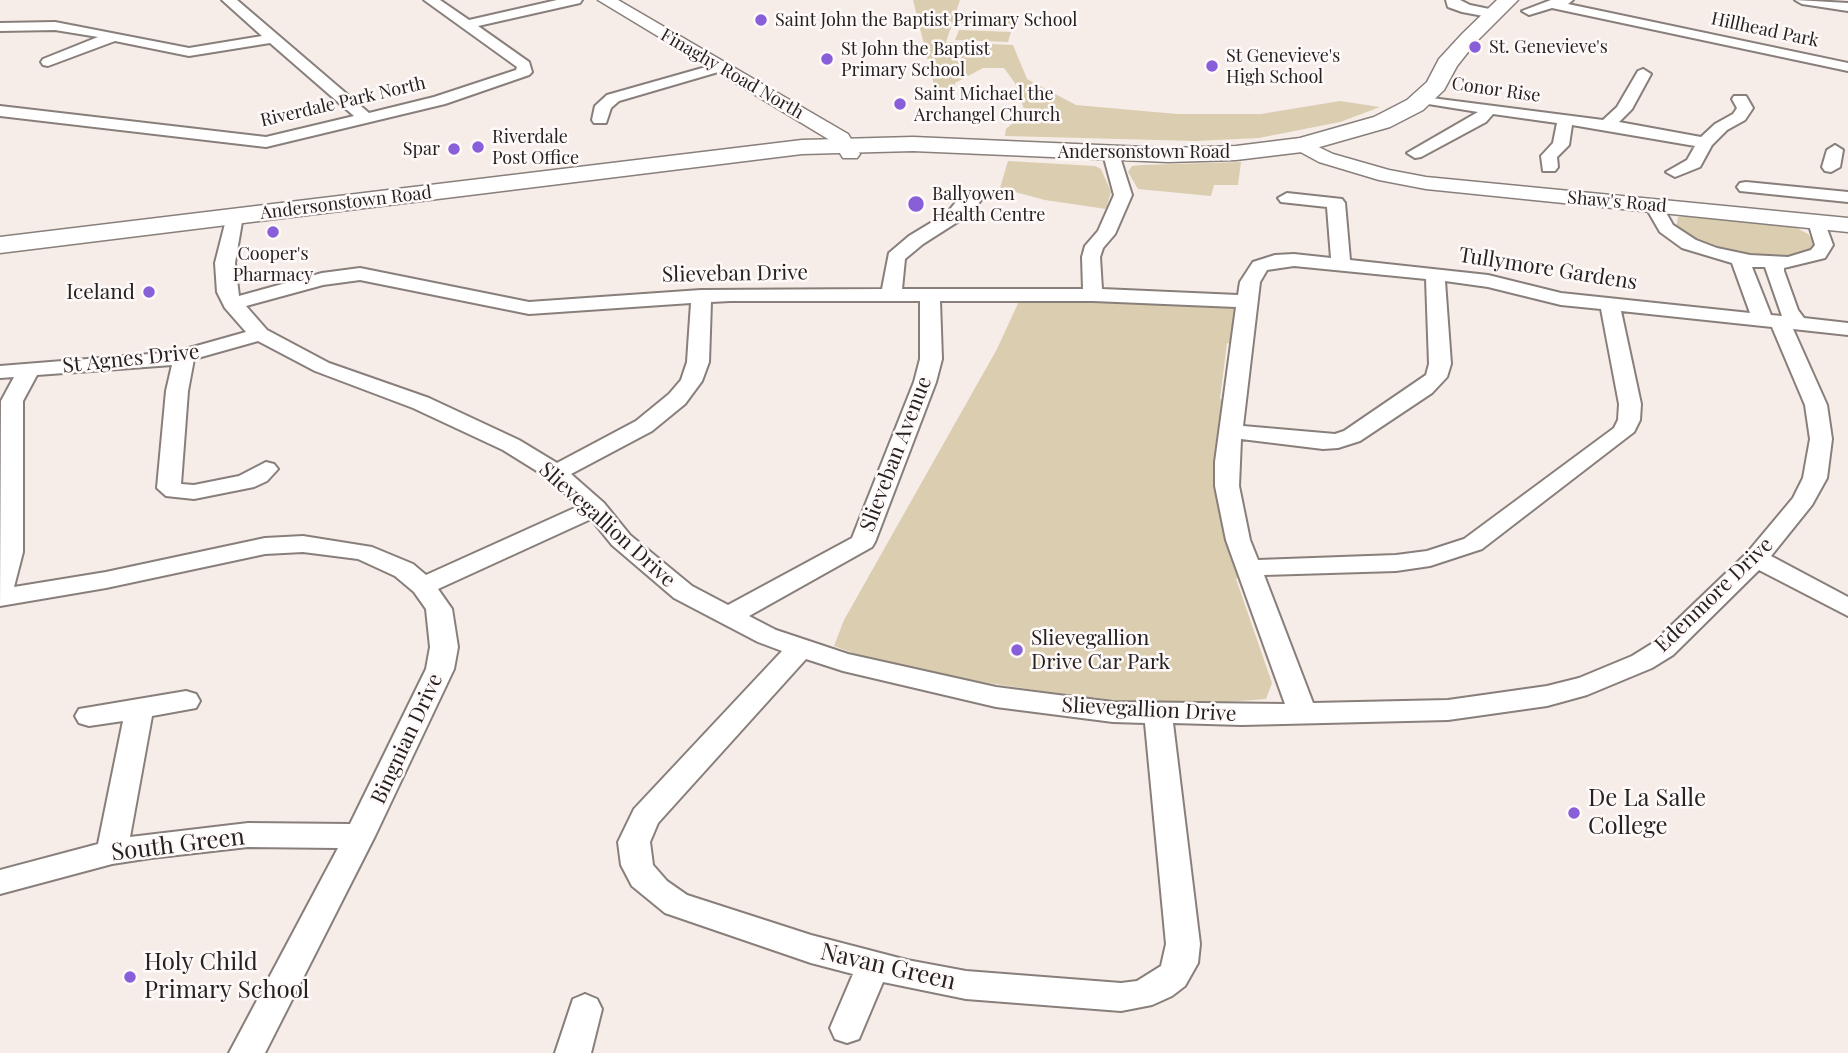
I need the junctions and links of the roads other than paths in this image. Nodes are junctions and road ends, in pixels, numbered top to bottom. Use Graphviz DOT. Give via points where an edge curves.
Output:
graph roads {
  1 [pos="229,0"];
  2 [pos="431,0"];
  3 [pos="575,0"];
  4 [pos="606,0"];
  5 [pos="1453,0"];
  6 [pos="1567,0"];
  7 [pos="1802,0"];
  8 [pos="1551,4"];
  9 [pos="1501,7"];
  10 [pos="1848,7"];
  11 [pos="1529,11"];
  12 [pos="467,25"];
  13 [pos="0,27"];
  14 [pos="114,36"];
  15 [pos="274,38"];
  16 [pos="48,62"];
  17 [pos="720,67"];
  18 [pos="1848,67"];
  19 [pos="1643,74"];
  20 [pos="1422,99"];
  21 [pos="1740,99"];
  22 [pos="1488,110"];
  23 [pos="0,111"];
  24 [pos="366,118"];
  25 [pos="600,120"];
  26 [pos="812,120"];
  27 [pos="1565,120"];
  28 [pos="1607,125"];
  29 [pos="1336,137"];
  30 [pos="1705,143"];
  31 [pos="1302,145"];
  32 [pos="849,149"];
  33 [pos="768,151"];
  34 [pos="1254,151"];
  35 [pos="1111,153"];
  36 [pos="1415,153"];
  37 [pos="691,161"];
  38 [pos="1345,163"];
  39 [pos="1549,167"];
  40 [pos="1675,172"];
  41 [pos="1386,176"];
  42 [pos="1746,187"];
  43 [pos="1848,197"];
  44 [pos="1287,198"];
  45 [pos="972,200"];
  46 [pos="1654,206"];
  47 [pos="234,216"];
  48 [pos="1817,222"];
  49 [pos="1848,225"];
  50 [pos="0,246"];
  51 [pos="1740,260"];
  52 [pos="1775,263"];
  53 [pos="1341,265"];
  54 [pos="1435,274"];
  55 [pos="1249,291"];
  56 [pos="891,295"];
  57 [pos="1093,295"];
  58 [pos="701,296"];
  59 [pos="930,296"];
  60 [pos="232,304"];
  61 [pos="1611,304"];
  62 [pos="1780,322"];
  63 [pos="1848,329"];
  64 [pos="260,334"];
  65 [pos="184,357"];
  66 [pos="29,370"];
  67 [pos="0,372"];
  68 [pos="1231,431"];
  69 [pos="266,469"];
  70 [pos="556,473"];
  71 [pos="595,508"];
  72 [pos="1756,558"];
  73 [pos="1249,568"];
  74 [pos="423,586"];
  75 [pos="0,591"];
  76 [pos="0,598"];
  77 [pos="1848,608"];
  78 [pos="728,616"];
  79 [pos="800,648"];
  80 [pos="186,701"];
  81 [pos="139,709"];
  82 [pos="1302,713"];
  83 [pos="1158,714"];
  84 [pos="89,716"];
  85 [pos="360,836"];
  86 [pos="111,852"];
  87 [pos="0,881"];
  88 [pos="873,966"];
  89 [pos="585,1009"];
  90 [pos="847,1028"];
  91 [pos="247,1053"];
  92 [pos="573,1053"];
  1 -- 15 [label="street"];
  2 -- 12 [label="street"];
  3 -- 12 [label="street"];
  4 -- 17 [label="street, Finaghy Road North"];
  5 -- 9 [label="street" via="1467,9"];
  6 -- 8 [label="street"];
  7 -- 10 [label="street"];
  8 -- 11 [label="street"];
  8 -- 18 [label="street, Hillhead Park"];
  9 -- 20 [label="main road" via="1469,38"];
  12 -- 24 [label="street, Riverdale Park North" via="524,65 524,72 439,101"];
  13 -- 14 [label="street" via="55,26"];
  14 -- 15 [label="street" via="189,52"];
  14 -- 16 [label="street"];
  15 -- 24 [label="street"];
  17 -- 25 [label="street" via="613,98 603,106"];
  17 -- 26 [label="street, Finaghy Road North"];
  19 -- 28 [label="street" via="1624,109"];
  20 -- 22 [label="street, Conor Rise"];
  20 -- 29 [label="main road, Andersonstown Road" via="1382,122"];
  21 -- 30 [label="street" via="1745,108 1739,117"];
  22 -- 27 [label="street, Conor Rise"];
  22 -- 36 [label="street" via="1480,119"];
  23 -- 24 [label="street, Riverdale Park North" via="248,142 283,139"];
  26 -- 32 [label="street, Finaghy Road North"];
  26 -- 33 [label="street" via="816,131 812,137"];
  27 -- 28 [label="street, Conor Rise"];
  27 -- 39 [label="street, Conor Rise" via="1561,145 1549,156"];
  28 -- 30 [label="street, Conor Rise"];
  29 -- 31 [label="main road, Andersonstown Road"];
  29 -- 38 [label="street"];
  30 -- 40 [label="street" via="1694,163"];
  31 -- 34 [label="main road, Andersonstown Road"];
  31 -- 38 [label="street, Shaw's Road"];
  32 -- 33 [label="main road, Andersonstown Road"];
  32 -- 35 [label="main road, Andersonstown Road"];
  32 -- 37 [label="main road, Andersonstown Road"];
  33 -- 37 [label="main road, Andersonstown Road"];
  34 -- 35 [label="main road, Andersonstown Road"];
  34 -- 41 [label="street, Shaw's Road"];
  35 -- 57 [label="street" via="1123,195 1106,234 1094,246"];
  37 -- 47 [label="main road, Andersonstown Road"];
  38 -- 41 [label="street, Shaw's Road"];
  41 -- 46 [label="street, Shaw's Road" via="1450,187"];
  42 -- 43 [label="street" via="1770,183"];
  44 -- 53 [label="street" via="1336,203"];
  45 -- 56 [label="street" via="896,257"];
  46 -- 48 [label="street, Shaw's Road"];
  46 -- 51 [label="street" via="1666,228 1681,239"];
  47 -- 50 [label="main road, Andersonstown Road"];
  47 -- 60 [label="street" via="225,263"];
  48 -- 49 [label="street, Shaw's Road"];
  48 -- 52 [label="street" via="1824,250 1812,258"];
  51 -- 52 [label="street"];
  51 -- 62 [label="street"];
  52 -- 62 [label="street" via="1788,310"];
  53 -- 54 [label="street, Tullymore Gardens"];
  53 -- 55 [label="street, Tullymore Gardens" via="1275,261 1260,266"];
  54 -- 61 [label="street, Tullymore Gardens"];
  54 -- 68 [label="street" via="1440,363 1436,377 1424,388 1338,441"];
  55 -- 57 [label="street, Slieveban Drive"];
  55 -- 68 [label="street"];
  56 -- 58 [label="street, Slieveban Drive"];
  56 -- 59 [label="street, Slieveban Drive"];
  57 -- 59 [label="street, Slieveban Drive"];
  58 -- 60 [label="street, Slieveban Drive" via="520,307 360,274 322,279"];
  58 -- 70 [label="street" via="698,362 677,399 643,426"];
  59 -- 78 [label="street, Slieveban Avenue" via="931,359 925,382 863,542"];
  60 -- 64 [label="street, Slievegallion Drive"];
  61 -- 62 [label="street, Tullymore Gardens"];
  61 -- 73 [label="street" via="1630,404 1623,432 1473,544 1396,563"];
  62 -- 63 [label="street, Tullymore Gardens"];
  62 -- 72 [label="street, Edenmore Drive" via="1816,405 1821,439 1815,478 1804,500"];
  64 -- 65 [label="street, St Agnes Drive"];
  64 -- 70 [label="street, Slievegallion Drive" via="322,367 471,424"];
  65 -- 66 [label="street, St Agnes Drive"];
  65 -- 69 [label="street" via="169,488 194,492 246,482"];
  66 -- 67 [label="street, St Agnes Drive"];
  66 -- 75 [label="street" via="12,401 10,552"];
  68 -- 73 [label="street" via="1227,486"];
  70 -- 71 [label="street, Slievegallion Drive"];
  71 -- 74 [label="street"];
  71 -- 78 [label="street, Slievegallion Drive" via="621,540 670,582"];
  72 -- 77 [label="street"];
  72 -- 82 [label="street, Edenmore Drive" via="1663,649 1587,686 1448,710"];
  73 -- 82 [label="street"];
  74 -- 76 [label="street, Bingnian Drive" via="404,570 363,552 303,544 265,546"];
  74 -- 85 [label="street, Bingnian Drive" via="439,609 442,623 440,669"];
  78 -- 79 [label="street, Slievegallion Drive"];
  79 -- 83 [label="street, Slievegallion Drive" via="888,674 996,697 1063,708"];
  79 -- 88 [label="street, Navan Green" via="645,817 634,852 643,877 676,904"];
  80 -- 81 [label="street"];
  81 -- 84 [label="street"];
  81 -- 86 [label="street"];
  82 -- 83 [label="street, Slievegallion Drive"];
  83 -- 88 [label="street, Navan Green" via="1182,944 1181,963 1173,976 1140,995 1121,998 966,985"];
  85 -- 86 [label="street, South Green" via="248,835"];
  85 -- 91 [label="street, Bingnian Drive"];
  86 -- 87 [label="street, South Green"];
  88 -- 90 [label="street"];
  89 -- 92 [label="street"];
}
